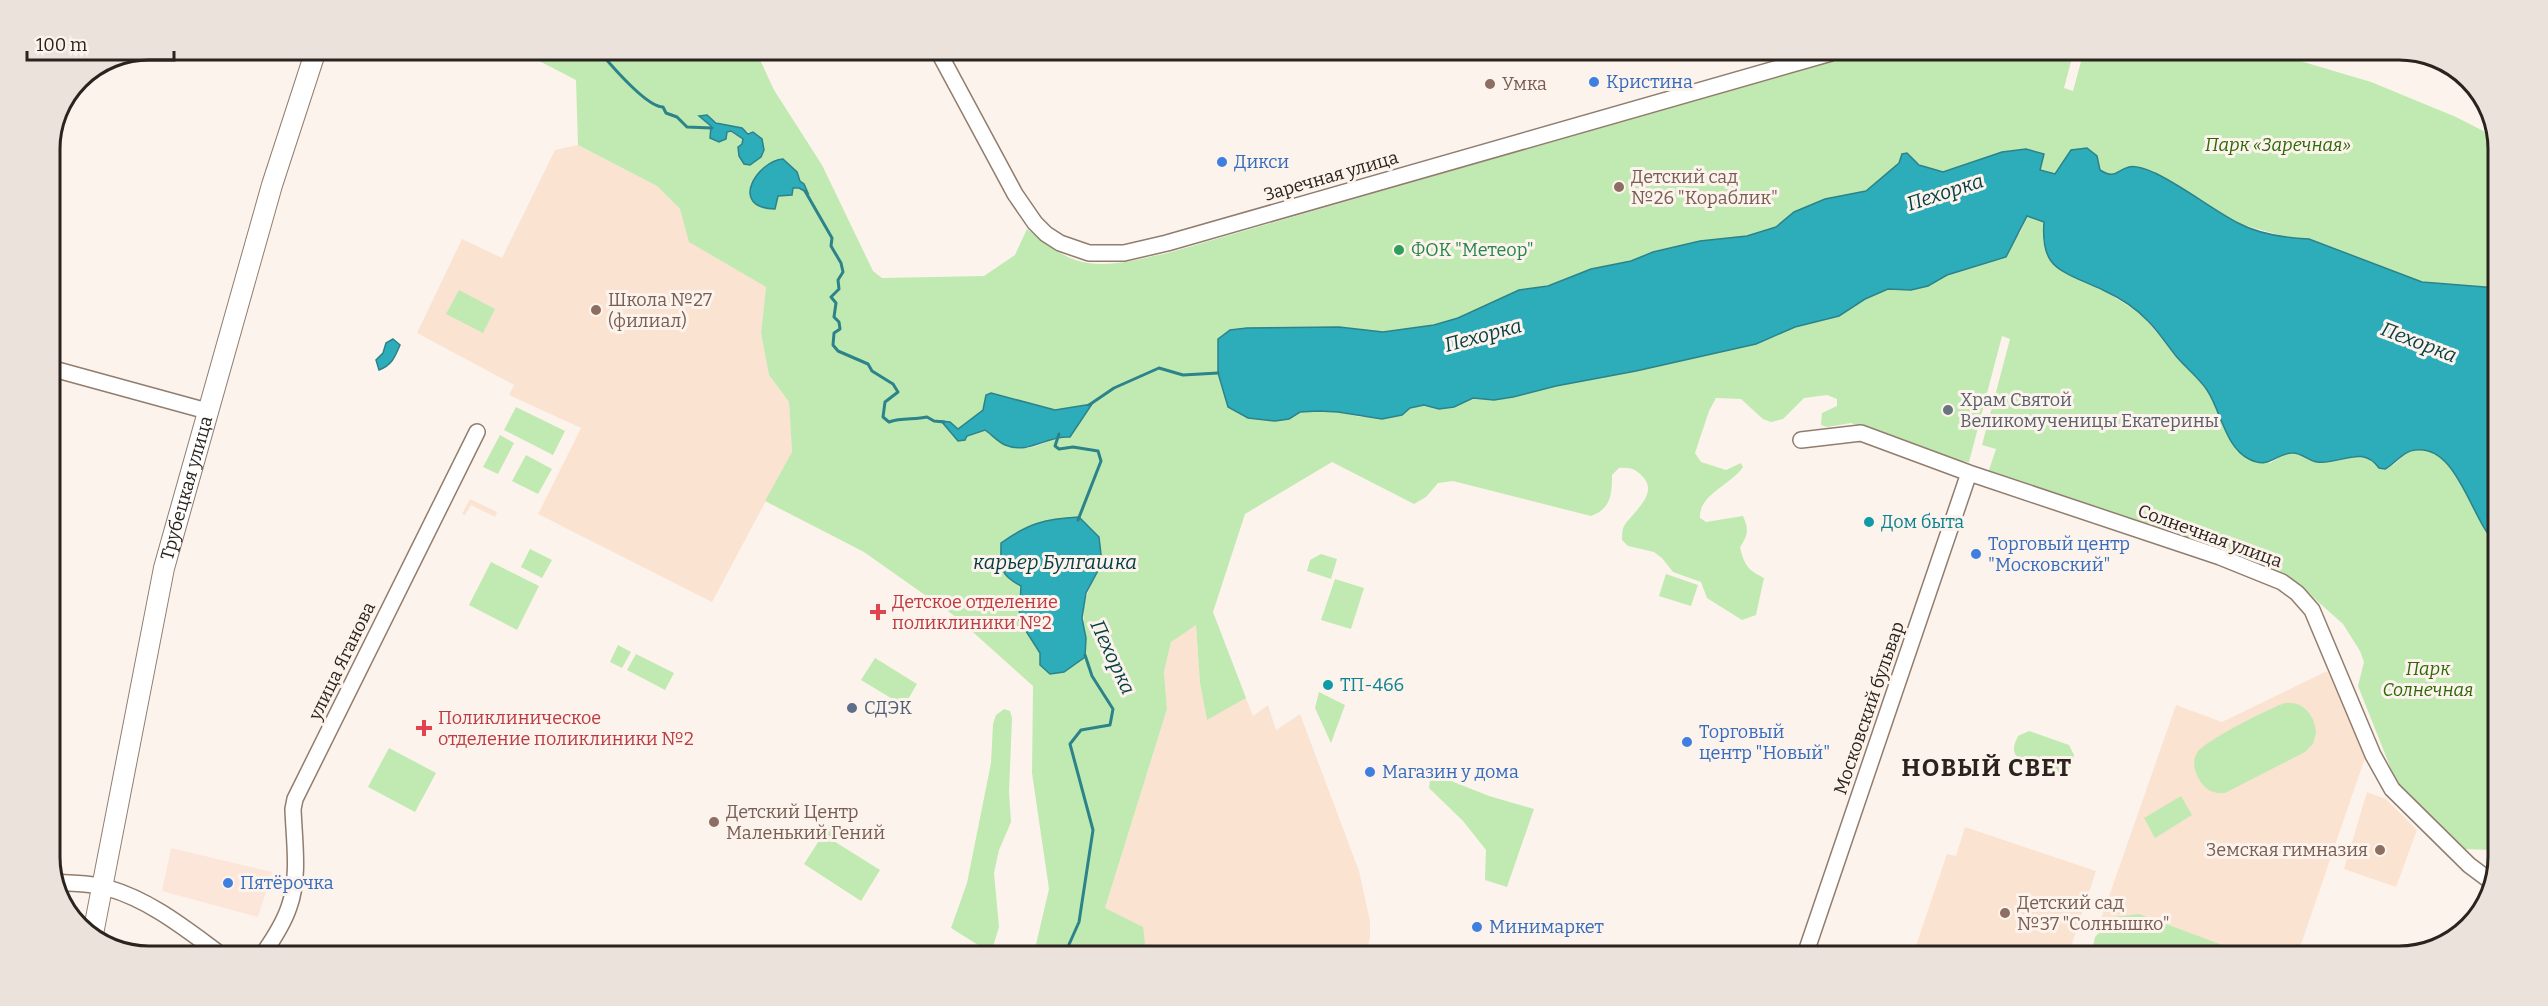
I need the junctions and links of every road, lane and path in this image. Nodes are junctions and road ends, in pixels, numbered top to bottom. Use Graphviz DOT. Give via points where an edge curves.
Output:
graph roads {
  1 [pos="313,60"];
  2 [pos="943,60"];
  3 [pos="1807,60"];
  4 [pos="60,371"];
  5 [pos="207,411"];
  6 [pos="477,432"];
  7 [pos="1801,440"];
  8 [pos="1970,473"];
  9 [pos="2485,877"];
  10 [pos="64,883"];
  11 [pos="103,887"];
  12 [pos="94,927"];
  13 [pos="209,946"];
  14 [pos="268,946"];
  15 [pos="1808,946"];
  1 -- 5 [label="main road, Трубецкая улица"];
  2 -- 3 [label="street, Заречная улица" via="1015,194 1035,223 1060,243 1089,253 1124,253"];
  4 -- 5 [label="street"];
  5 -- 11 [label="main road, Трубецкая улица" via="164,568"];
  6 -- 14 [label="street, улица Яганова" via="296,799 293,895"];
  7 -- 8 [label="street, Солнечная улица" via="1861,433"];
  8 -- 9 [label="street, Солнечная улица" via="2213,555 2282,582 2297,593 2312,610 2373,755 2392,789"];
  8 -- 15 [label="street, Московский бульвар"];
  10 -- 11 [label="street"];
  11 -- 12 [label="main road, Трубецкая улица"];
  11 -- 13 [label="street" via="166,914"];
}
